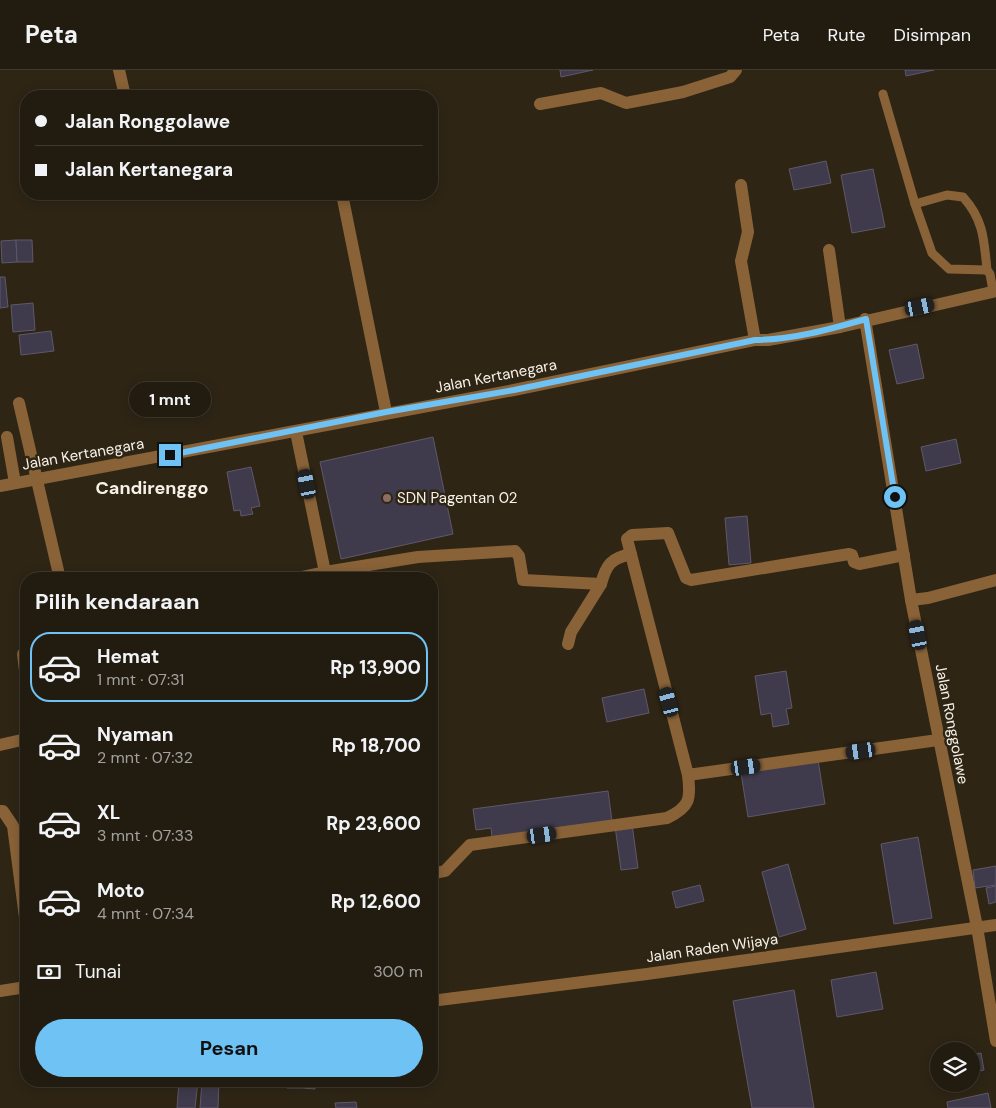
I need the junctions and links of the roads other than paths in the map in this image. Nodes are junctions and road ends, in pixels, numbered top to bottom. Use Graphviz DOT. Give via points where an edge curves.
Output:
graph roads {
  1 [pos="119,70"];
  2 [pos="736,70"];
  3 [pos="124,90"];
  4 [pos="883,94"];
  5 [pos="540,104"];
  6 [pos="741,185"];
  7 [pos="343,200"];
  8 [pos="915,204"];
  9 [pos="829,250"];
  10 [pos="987,270"];
  11 [pos="995,291"];
  12 [pos="866,319"];
  13 [pos="840,327"];
  14 [pos="755,340"];
  15 [pos="19,403"];
  16 [pos="386,412"];
  17 [pos="296,432"];
  18 [pos="7,437"];
  19 [pos="35,479"];
  20 [pos="15,483"];
  21 [pos="0,486"];
  22 [pos="631,554"];
  23 [pos="904,555"];
  24 [pos="58,572"];
  25 [pos="325,572"];
  26 [pos="996,580"];
  27 [pos="601,584"];
  28 [pos="911,600"];
  29 [pos="568,644"];
  30 [pos="20,740"];
  31 [pos="938,740"];
  32 [pos="0,745"];
  33 [pos="688,775"];
  34 [pos="0,811"];
  35 [pos="438,872"];
  36 [pos="20,879"];
  37 [pos="996,924"];
  38 [pos="977,927"];
  39 [pos="20,988"];
  40 [pos="0,991"];
  41 [pos="438,1001"];
  42 [pos="996,1041"];
  1 -- 3 [label="street"];
  2 -- 5 [label="street" via="730,77 683,92 626,103 601,93"];
  4 -- 8 [label="lane"];
  6 -- 14 [label="street" via="748,232 741,260"];
  7 -- 16 [label="street"];
  8 -- 10 [label="lane" via="936,258 950,269"];
  8 -- 10 [label="lane" via="947,195 964,198 976,211 984,235"];
  9 -- 13 [label="street"];
  10 -- 11 [label="lane"];
  11 -- 12 [label="street, Jalan Kertanegara"];
  12 -- 13 [label="street, Jalan Kertanegara"];
  12 -- 23 [label="street, Jalan Ronggolawe"];
  13 -- 14 [label="street, Jalan Kertanegara"];
  14 -- 16 [label="street, Jalan Kertanegara" via="514,390"];
  15 -- 19 [label="street"];
  16 -- 17 [label="street, Jalan Kertanegara"];
  17 -- 19 [label="street, Jalan Kertanegara"];
  17 -- 25 [label="street"];
  18 -- 20 [label="street"];
  19 -- 20 [label="street, Jalan Kertanegara"];
  19 -- 24 [label="street"];
  20 -- 21 [label="street, Jalan Kertanegara"];
  22 -- 23 [label="street" via="627,539 630,535 666,532 670,534 686,578 691,580 849,554 859,564"];
  22 -- 27 [label="street" via="609,563"];
  22 -- 33 [label="street"];
  23 -- 28 [label="street, Jalan Ronggolawe"];
  25 -- 27 [label="street" via="418,557 515,551 519,556 523,580"];
  26 -- 28 [label="street"];
  27 -- 29 [label="street" via="571,632"];
  28 -- 31 [label="street, Jalan Ronggolawe"];
  30 -- 32 [label="street"];
  31 -- 33 [label="street"];
  31 -- 38 [label="street, Jalan Ronggolawe"];
  33 -- 35 [label="street" via="690,794 686,804 667,818 470,845 445,871"];
  34 -- 36 [label="street" via="13,826"];
  37 -- 38 [label="street, Jalan Raden Wijaya"];
  38 -- 41 [label="street, Jalan Raden Wijaya"];
  38 -- 42 [label="street, Jalan Ronggolawe"];
  39 -- 40 [label="street"];
}
